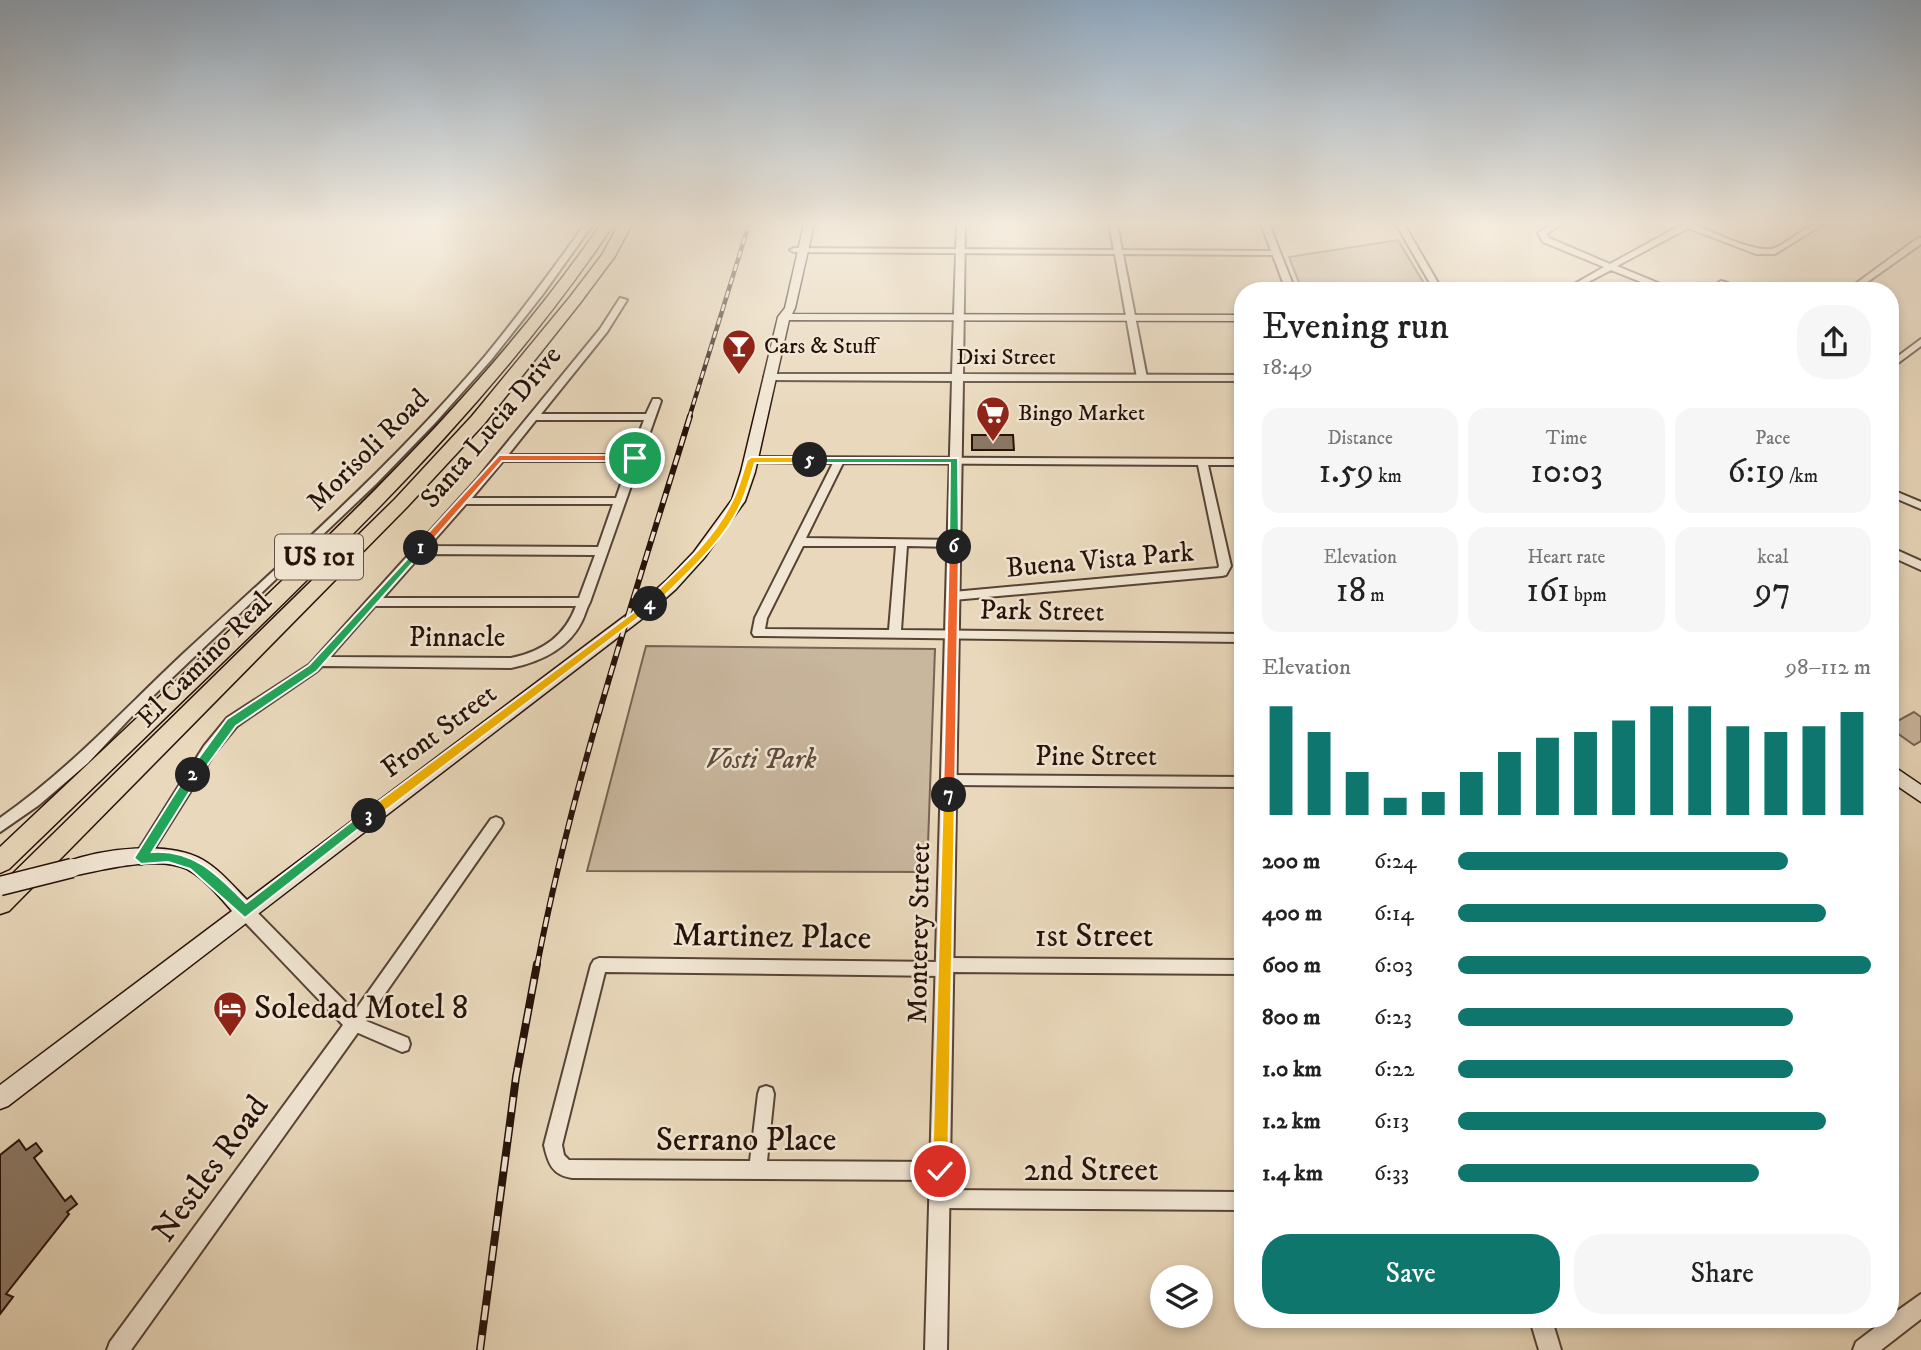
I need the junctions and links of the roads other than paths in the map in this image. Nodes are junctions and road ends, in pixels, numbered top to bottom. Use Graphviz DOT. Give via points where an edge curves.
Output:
graph roads {
  1 [pos="544,287"];
  2 [pos="565,287"];
  3 [pos="585,287"];
  4 [pos="793,287"];
  5 [pos="959,287"];
  6 [pos="1124,287"];
  7 [pos="623,300"];
  8 [pos="783,317"];
  9 [pos="959,317"];
  10 [pos="1234,318"];
  11 [pos="1130,319"];
  12 [pos="1921,342"];
  13 [pos="1899,357"];
  14 [pos="769,377"];
  15 [pos="1142,378"];
  16 [pos="957,379"];
  17 [pos="1234,379"];
  18 [pos="656,401"];
  19 [pos="650,416"];
  20 [pos="533,417"];
  21 [pos="499,458"];
  22 [pos="635,458"];
  23 [pos="751,460"];
  24 [pos="840,460"];
  25 [pos="955,460"];
  26 [pos="1202,462"];
  27 [pos="1234,463"];
  28 [pos="1899,496"];
  29 [pos="462,501"];
  30 [pos="620,501"];
  31 [pos="1921,506"];
  32 [pos="800,542"];
  33 [pos="954,542"];
  34 [pos="902,543"];
  35 [pos="418,550"];
  36 [pos="602,551"];
  37 [pos="1899,555"];
  38 [pos="1921,566"];
  39 [pos="953,597"];
  40 [pos="372,602"];
  41 [pos="584,603"];
  42 [pos="577,620"];
  43 [pos="895,635"];
  44 [pos="953,635"];
  45 [pos="1234,638"];
  46 [pos="320,661"];
  47 [pos="1899,778"];
  48 [pos="949,780"];
  49 [pos="1234,782"];
  50 [pos="1921,795"];
  51 [pos="496,823"];
  52 [pos="0,826"];
  53 [pos="141,858"];
  54 [pos="0,862"];
  55 [pos="0,886"];
  56 [pos="0,903"];
  57 [pos="245,911"];
  58 [pos="945,967"];
  59 [pos="1234,967"];
  60 [pos="355,1024"];
  61 [pos="402,1044"];
  62 [pos="766,1094"];
  63 [pos="0,1097"];
  64 [pos="556,1160"];
  65 [pos="758,1170"];
  66 [pos="940,1171"];
  67 [pos="939,1199"];
  68 [pos="1234,1201"];
  69 [pos="1921,1304"];
  70 [pos="1899,1322"];
  71 [pos="1543,1328"];
  72 [pos="1891,1328"];
  73 [pos="118,1350"];
  74 [pos="936,1350"];
  75 [pos="1550,1350"];
  76 [pos="1864,1350"];
  1 -- 52 [label="street, Morisoli Road" via="470,379 410,443 95,750"];
  2 -- 54 [label="highway, El Camino Real / US 101" via="403,473"];
  3 -- 56 [label="highway, El Camino Real / US 101" via="478,420 401,503"];
  4 -- 8 [label="main road, Front Street" via="790,308"];
  5 -- 9 [label="street, Monterey Street"];
  6 -- 11 [label="street"];
  7 -- 20 [label="street, Santa Lucia Drive"];
  8 -- 9 [label="main road"];
  8 -- 14 [label="main road, Front Street"];
  9 -- 11 [label="main road"];
  9 -- 16 [label="street, Monterey Street"];
  10 -- 11 [label="main road"];
  11 -- 15 [label="street"];
  12 -- 13 [label="street"];
  14 -- 16 [label="street, Dixi Street"];
  14 -- 23 [label="main road, Front Street"];
  15 -- 16 [label="street, Dixi Street"];
  15 -- 17 [label="street, Dixi Street"];
  16 -- 25 [label="street, Monterey Street"];
  18 -- 19 [label="street"];
  19 -- 20 [label="street"];
  19 -- 22 [label="street"];
  20 -- 21 [label="street, Santa Lucia Drive"];
  21 -- 22 [label="street"];
  21 -- 29 [label="street, Santa Lucia Drive"];
  22 -- 30 [label="street"];
  23 -- 24 [label="street"];
  23 -- 57 [label="main road, Front Street" via="738,501 725,522 663,592"];
  24 -- 25 [label="street"];
  24 -- 32 [label="street"];
  25 -- 26 [label="street"];
  25 -- 33 [label="street, Monterey Street"];
  26 -- 27 [label="street"];
  26 -- 39 [label="street, Buena Vista Park" via="1223,572"];
  28 -- 31 [label="street"];
  29 -- 30 [label="street"];
  29 -- 35 [label="street, Santa Lucia Drive"];
  30 -- 36 [label="street"];
  32 -- 34 [label="street"];
  32 -- 43 [label="street, Park Street" via="761,618 758,633"];
  33 -- 34 [label="street"];
  33 -- 39 [label="street, Monterey Street"];
  34 -- 43 [label="street"];
  35 -- 36 [label="street"];
  35 -- 40 [label="street, Santa Lucia Drive"];
  36 -- 41 [label="street"];
  37 -- 38 [label="street"];
  39 -- 44 [label="street, Monterey Street"];
  40 -- 41 [label="street"];
  40 -- 46 [label="street, Santa Lucia Drive"];
  41 -- 42 [label="street"];
  42 -- 46 [label="street, Pinnacle" via="551,649 518,662"];
  43 -- 44 [label="street, Park Street"];
  44 -- 45 [label="street, Park Street"];
  44 -- 48 [label="street, Monterey Street"];
  46 -- 53 [label="street, Santa Lucia Drive" via="302,678 232,722 209,750"];
  47 -- 50 [label="main road"];
  48 -- 49 [label="street, Pine Street"];
  48 -- 58 [label="street, Monterey Street"];
  51 -- 60 [label="street, Nestles Road"];
  53 -- 55 [label="main road, bridge" via="72,868"];
  53 -- 57 [label="main road" via="168,856 194,864"];
  57 -- 60 [label="street"];
  57 -- 63 [label="main road, Front Street"];
  58 -- 59 [label="street, 1st Street"];
  58 -- 64 [label="street, Martinez Place" via="599,965 555,1132"];
  58 -- 66 [label="street, Monterey Street"];
  60 -- 61 [label="street"];
  60 -- 73 [label="street, Nestles Road"];
  62 -- 65 [label="street"];
  64 -- 65 [label="street, Serrano Place" via="572,1169"];
  65 -- 66 [label="street, Serrano Place"];
  66 -- 67 [label="street, Monterey Street"];
  67 -- 68 [label="street, 2nd Street"];
  67 -- 74 [label="street, Monterey Street"];
  69 -- 70 [label="street"];
  71 -- 75 [label="street"];
  72 -- 76 [label="street"];
}
